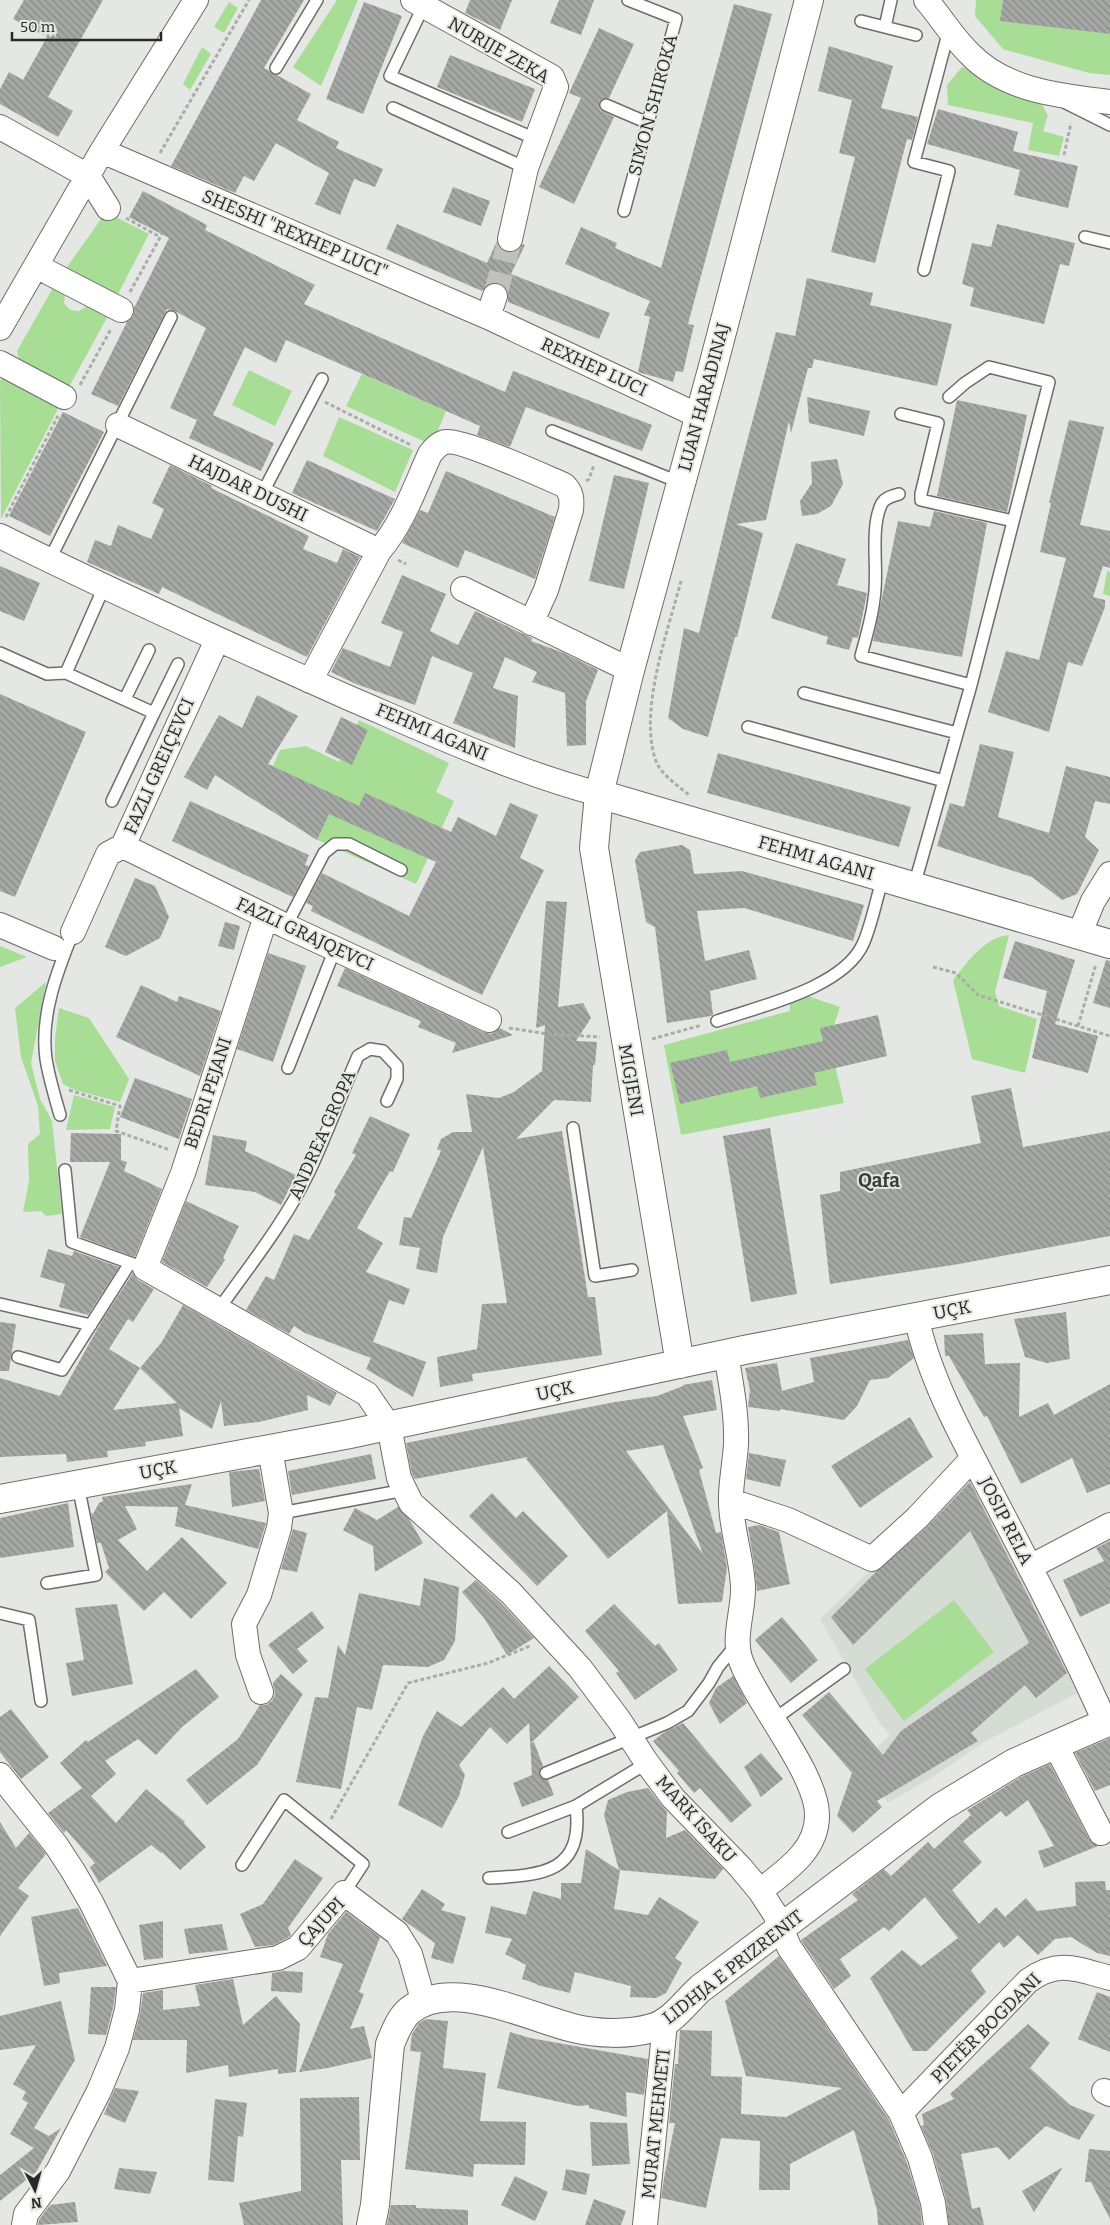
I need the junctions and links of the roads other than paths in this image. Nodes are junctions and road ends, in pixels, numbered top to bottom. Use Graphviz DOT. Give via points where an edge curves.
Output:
graph roads {
  1 [pos="196,0"];
  2 [pos="317,0"];
  3 [pos="628,0"];
  4 [pos="809,0"];
  5 [pos="891,0"];
  6 [pos="926,0"];
  7 [pos="421,2"];
  8 [pos="861,21"];
  9 [pos="885,27"];
  10 [pos="949,29"];
  11 [pos="916,35"];
  12 [pos="276,68"];
  13 [pos="1040,90"];
  14 [pos="1110,102"];
  15 [pos="606,105"];
  16 [pos="393,108"];
  17 [pos="648,123"];
  18 [pos="1110,125"];
  19 [pos="0,127"];
  20 [pos="538,140"];
  21 [pos="102,151"];
  22 [pos="526,168"];
  23 [pos="88,176"];
  24 [pos="108,208"];
  25 [pos="624,211"];
  26 [pos="1085,237"];
  27 [pos="510,239"];
  28 [pos="1110,243"];
  29 [pos="36,266"];
  30 [pos="924,270"];
  31 [pos="492,307"];
  32 [pos="121,310"];
  33 [pos="171,317"];
  34 [pos="0,328"];
  35 [pos="0,363"];
  36 [pos="322,380"];
  37 [pos="949,397"];
  38 [pos="63,402"];
  39 [pos="901,414"];
  40 [pos="699,416"];
  41 [pos="118,424"];
  42 [pos="552,431"];
  43 [pos="681,483"];
  44 [pos="262,494"];
  45 [pos="899,494"];
  46 [pos="1013,521"];
  47 [pos="3,527"];
  48 [pos="379,551"];
  49 [pos="50,561"];
  50 [pos="104,587"];
  51 [pos="463,588"];
  52 [pos="531,623"];
  53 [pos="217,640"];
  54 [pos="149,650"];
  55 [pos="0,653"];
  56 [pos="178,664"];
  57 [pos="630,670"];
  58 [pos="66,672"];
  59 [pos="310,680"];
  60 [pos="971,685"];
  61 [pos="804,692"];
  62 [pos="125,699"];
  63 [pos="154,713"];
  64 [pos="748,727"];
  65 [pos="957,733"];
  66 [pos="944,780"];
  67 [pos="599,794"];
  68 [pos="112,801"];
  69 [pos="123,846"];
  70 [pos="401,870"];
  71 [pos="1110,874"];
  72 [pos="883,878"];
  73 [pos="914,886"];
  74 [pos="276,921"];
  75 [pos="0,925"];
  76 [pos="73,932"];
  77 [pos="1097,940"];
  78 [pos="54,948"];
  79 [pos="335,949"];
  80 [pos="489,1020"];
  81 [pos="717,1020"];
  82 [pos="288,1068"];
  83 [pos="387,1101"];
  84 [pos="60,1115"];
  85 [pos="573,1128"];
  86 [pos="65,1170"];
  87 [pos="137,1266"];
  88 [pos="632,1270"];
  89 [pos="1110,1280"];
  90 [pos="0,1304"];
  91 [pos="219,1309"];
  92 [pos="916,1316"];
  93 [pos="90,1325"];
  94 [pos="726,1354"];
  95 [pos="18,1357"];
  96 [pos="680,1364"];
  97 [pos="389,1426"];
  98 [pos="270,1449"];
  99 [pos="973,1458"];
  100 [pos="78,1485"];
  101 [pos="405,1490"];
  102 [pos="0,1499"];
  103 [pos="731,1501"];
  104 [pos="281,1514"];
  105 [pos="1110,1525"];
  106 [pos="1030,1567"];
  107 [pos="47,1584"];
  108 [pos="0,1613"];
  109 [pos="738,1644"];
  110 [pos="844,1669"];
  111 [pos="261,1692"];
  112 [pos="41,1701"];
  113 [pos="772,1720"];
  114 [pos="1108,1722"];
  115 [pos="631,1738"];
  116 [pos="1055,1744"];
  117 [pos="647,1763"];
  118 [pos="546,1773"];
  119 [pos="0,1775"];
  120 [pos="576,1806"];
  121 [pos="508,1832"];
  122 [pos="1101,1833"];
  123 [pos="242,1866"];
  124 [pos="489,1878"];
  125 [pos="760,1891"];
  126 [pos="344,1894"];
  127 [pos="782,1929"];
  128 [pos="1110,1978"];
  129 [pos="130,1981"];
  130 [pos="424,2003"];
  131 [pos="665,2022"];
  132 [pos="901,2113"];
  133 [pos="24,2225"];
  134 [pos="371,2225"];
  135 [pos="645,2225"];
  136 [pos="936,2225"];
  1 -- 21 [label="street"];
  2 -- 12 [label="lane"];
  3 -- 17 [label="lane, SIMON SHIROKA" via="676,19"];
  4 -- 40 [label="main road, LUAN HARADINAJ"];
  5 -- 9 [label="lane"];
  6 -- 10 [label="street"];
  7 -- 20 [label="street, NURIJE ZEKA" via="552,77 564,88"];
  7 -- 20 [label="lane" via="390,76"];
  8 -- 9 [label="lane"];
  9 -- 11 [label="lane"];
  10 -- 13 [label="street" via="985,67 1021,85"];
  10 -- 30 [label="lane" via="914,162 949,171"];
  13 -- 14 [label="street"];
  13 -- 18 [label="lane"];
  15 -- 17 [label="lane"];
  16 -- 22 [label="lane"];
  17 -- 25 [label="lane, SIMON SHIROKA"];
  19 -- 23 [label="street"];
  20 -- 22 [label="street"];
  21 -- 23 [label="street"];
  21 -- 31 [label="street, SHESHI \"REXHEP LUCI\""];
  22 -- 27 [label="street"];
  23 -- 24 [label="street"];
  23 -- 29 [label="street"];
  26 -- 28 [label="lane"];
  29 -- 32 [label="street"];
  29 -- 34 [label="street"];
  31 -- 40 [label="street, REXHEP LUCI"];
  33 -- 41 [label="lane"];
  35 -- 38 [label="street"];
  36 -- 44 [label="lane"];
  37 -- 46 [label="lane" via="989,367 1049,382"];
  39 -- 46 [label="lane" via="938,423 921,500"];
  40 -- 43 [label="main road, LUAN HARADINAJ"];
  41 -- 44 [label="street, HAJDAR DUSHI"];
  41 -- 49 [label="lane"];
  42 -- 43 [label="lane"];
  43 -- 57 [label="main road, LUAN HARADINAJ"];
  44 -- 48 [label="street, HAJDAR DUSHI"];
  45 -- 60 [label="lane" via="882,502 879,513 874,599 861,656"];
  46 -- 60 [label="lane"];
  47 -- 49 [label="street, FEHMI AGANI"];
  48 -- 52 [label="street" via="400,520 430,454 445,442 457,443 564,485 570,491 571,510 546,590"];
  48 -- 59 [label="street"];
  49 -- 50 [label="street, FEHMI AGANI"];
  50 -- 53 [label="street, FEHMI AGANI"];
  50 -- 58 [label="lane"];
  51 -- 52 [label="street"];
  52 -- 57 [label="street"];
  53 -- 59 [label="street, FEHMI AGANI"];
  53 -- 69 [label="street, FAZLI GREIÇEVCI"];
  54 -- 62 [label="lane"];
  55 -- 58 [label="lane" via="47,674"];
  56 -- 63 [label="lane"];
  57 -- 67 [label="main road, LUAN HARADINAJ"];
  58 -- 62 [label="lane"];
  59 -- 67 [label="street, FEHMI AGANI" via="488,756 554,782"];
  60 -- 65 [label="lane"];
  61 -- 65 [label="lane"];
  62 -- 63 [label="lane"];
  63 -- 68 [label="lane"];
  64 -- 66 [label="lane"];
  65 -- 66 [label="lane"];
  66 -- 73 [label="lane"];
  67 -- 72 [label="main road, FEHMI AGANI"];
  67 -- 96 [label="main road, MIGJENI" via="594,848 600,893"];
  69 -- 74 [label="street, FAZLI GRAJQEVCI"];
  69 -- 76 [label="street, FAZLI GREIÇEVCI" via="108,854"];
  70 -- 74 [label="lane" via="349,844 336,844 324,853"];
  71 -- 77 [label="street" via="1093,901"];
  72 -- 73 [label="main road, FEHMI AGANI"];
  72 -- 81 [label="lane, FEHMI AGANI" via="863,944 850,963 826,980"];
  73 -- 77 [label="main road, FEHMI AGANI"];
  74 -- 79 [label="street, FAZLI GRAJQEVCI"];
  74 -- 87 [label="street, BEDRI PEJANI" via="188,1156"];
  75 -- 78 [label="street"];
  76 -- 84 [label="lane, FAZLI GREIÇEVCI" via="58,970 45,1034 46,1059"];
  79 -- 80 [label="street, FAZLI GRAJQEVCI"];
  79 -- 82 [label="lane"];
  83 -- 91 [label="lane, ANDREA GROPA" via="397,1079 397,1066 383,1051 370,1049 358,1056 308,1173 288,1209"];
  85 -- 88 [label="lane" via="595,1276"];
  86 -- 87 [label="lane" via="72,1242"];
  87 -- 91 [label="street"];
  87 -- 93 [label="lane"];
  89 -- 92 [label="main road, UÇK"];
  90 -- 93 [label="lane"];
  91 -- 97 [label="street" via="367,1394"];
  92 -- 94 [label="main road, UÇK"];
  92 -- 99 [label="street, JOSIP RELA" via="925,1356"];
  93 -- 95 [label="lane" via="62,1370"];
  94 -- 96 [label="main road, UÇK"];
  94 -- 103 [label="street" via="736,1442"];
  96 -- 97 [label="main road, UÇK"];
  97 -- 98 [label="main road, UÇK"];
  97 -- 101 [label="street, MARK ISAKU"];
  98 -- 100 [label="main road, UÇK"];
  98 -- 104 [label="street"];
  99 -- 103 [label="street" via="917,1518 872,1559 788,1520"];
  99 -- 106 [label="street, JOSIP RELA"];
  100 -- 102 [label="main road, UÇK"];
  100 -- 107 [label="lane" via="96,1575"];
  101 -- 104 [label="lane"];
  101 -- 115 [label="street, MARK ISAKU" via="411,1503 511,1593 580,1668"];
  103 -- 109 [label="street" via="732,1526 743,1584"];
  104 -- 111 [label="street" via="259,1595 244,1624 248,1655"];
  105 -- 106 [label="street"];
  106 -- 114 [label="street, JOSIP RELA"];
  108 -- 112 [label="lane" via="29,1620"];
  109 -- 113 [label="street" via="748,1679"];
  109 -- 115 [label="lane" via="718,1666 688,1711"];
  110 -- 113 [label="lane"];
  113 -- 125 [label="street" via="810,1786 818,1815 810,1844 800,1857"];
  114 -- 116 [label="main road, LIDHJA E PRIZRENIT"];
  115 -- 117 [label="street, MARK ISAKU"];
  115 -- 118 [label="lane"];
  116 -- 122 [label="street"];
  116 -- 127 [label="main road, LIDHJA E PRIZRENIT" via="1014,1763 941,1807"];
  117 -- 120 [label="lane"];
  117 -- 125 [label="street, MARK ISAKU" via="673,1798"];
  119 -- 129 [label="street" via="73,1871"];
  120 -- 121 [label="lane"];
  120 -- 124 [label="lane" via="576,1839 564,1861 523,1876"];
  123 -- 126 [label="lane" via="284,1800 362,1864"];
  125 -- 127 [label="street, MARK ISAKU"];
  126 -- 129 [label="street, ÇAJUPI" via="298,1948 278,1958"];
  126 -- 130 [label="street, ÇAJUPI" via="396,1932 410,1954"];
  127 -- 131 [label="main road, LIDHJA E PRIZRENIT" via="701,1988"];
  127 -- 132 [label="street, MARK ISAKU" via="795,1955"];
  128 -- 132 [label="street, PJETËR BOGDANI" via="1063,1966 1041,1972"];
  129 -- 133 [label="street" via="127,2010 117,2048 99,2091 58,2171 26,2214"];
  130 -- 131 [label="main road, LIDHJA E PRIZRENIT" via="462,1997 596,2032 633,2032"];
  130 -- 134 [label="main road, LIDHJA E PRIZRENIT" via="409,2012 397,2026 390,2044"];
  131 -- 135 [label="street, MURAT MEHMETI"];
  132 -- 136 [label="street, MARK ISAKU" via="920,2158"];
}
